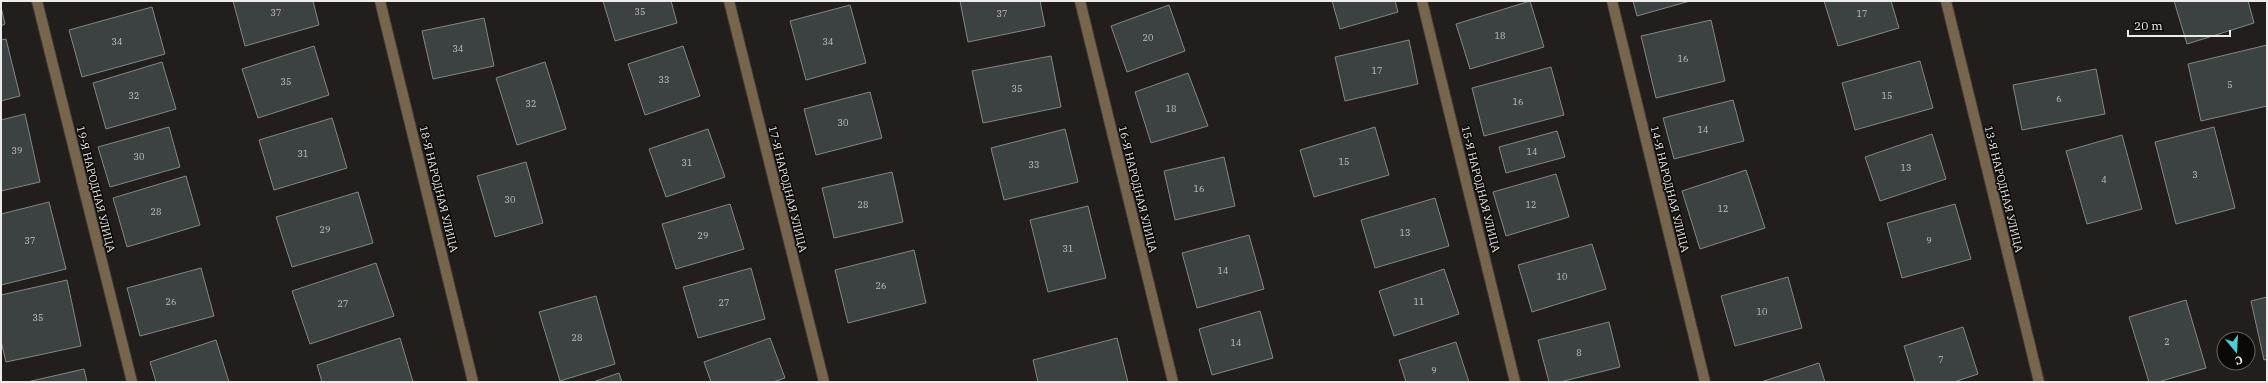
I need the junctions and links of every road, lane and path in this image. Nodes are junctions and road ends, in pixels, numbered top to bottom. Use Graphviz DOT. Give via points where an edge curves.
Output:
graph roads {
  1 [pos="37,1"];
  2 [pos="380,1"];
  3 [pos="729,1"];
  4 [pos="1080,1"];
  5 [pos="1422,1"];
  6 [pos="1612,1"];
  7 [pos="1946,1"];
  8 [pos="132,382"];
  9 [pos="474,382"];
  10 [pos="824,382"];
  11 [pos="1173,382"];
  12 [pos="1515,382"];
  13 [pos="1705,382"];
  14 [pos="2039,382"];
  1 -- 8 [label="street, 19-Я НАРОДНАЯ УЛИЦА"];
  2 -- 9 [label="street, 18-Я НАРОДНАЯ УЛИЦА"];
  3 -- 10 [label="street, 17-Я НАРОДНАЯ УЛИЦА"];
  4 -- 11 [label="street, 16-Я НАРОДНАЯ УЛИЦА"];
  5 -- 12 [label="street, 15-Я НАРОДНАЯ УЛИЦА"];
  6 -- 13 [label="street, 14-Я НАРОДНАЯ УЛИЦА"];
  7 -- 14 [label="street, 13-Я НАРОДНАЯ УЛИЦА"];
}
